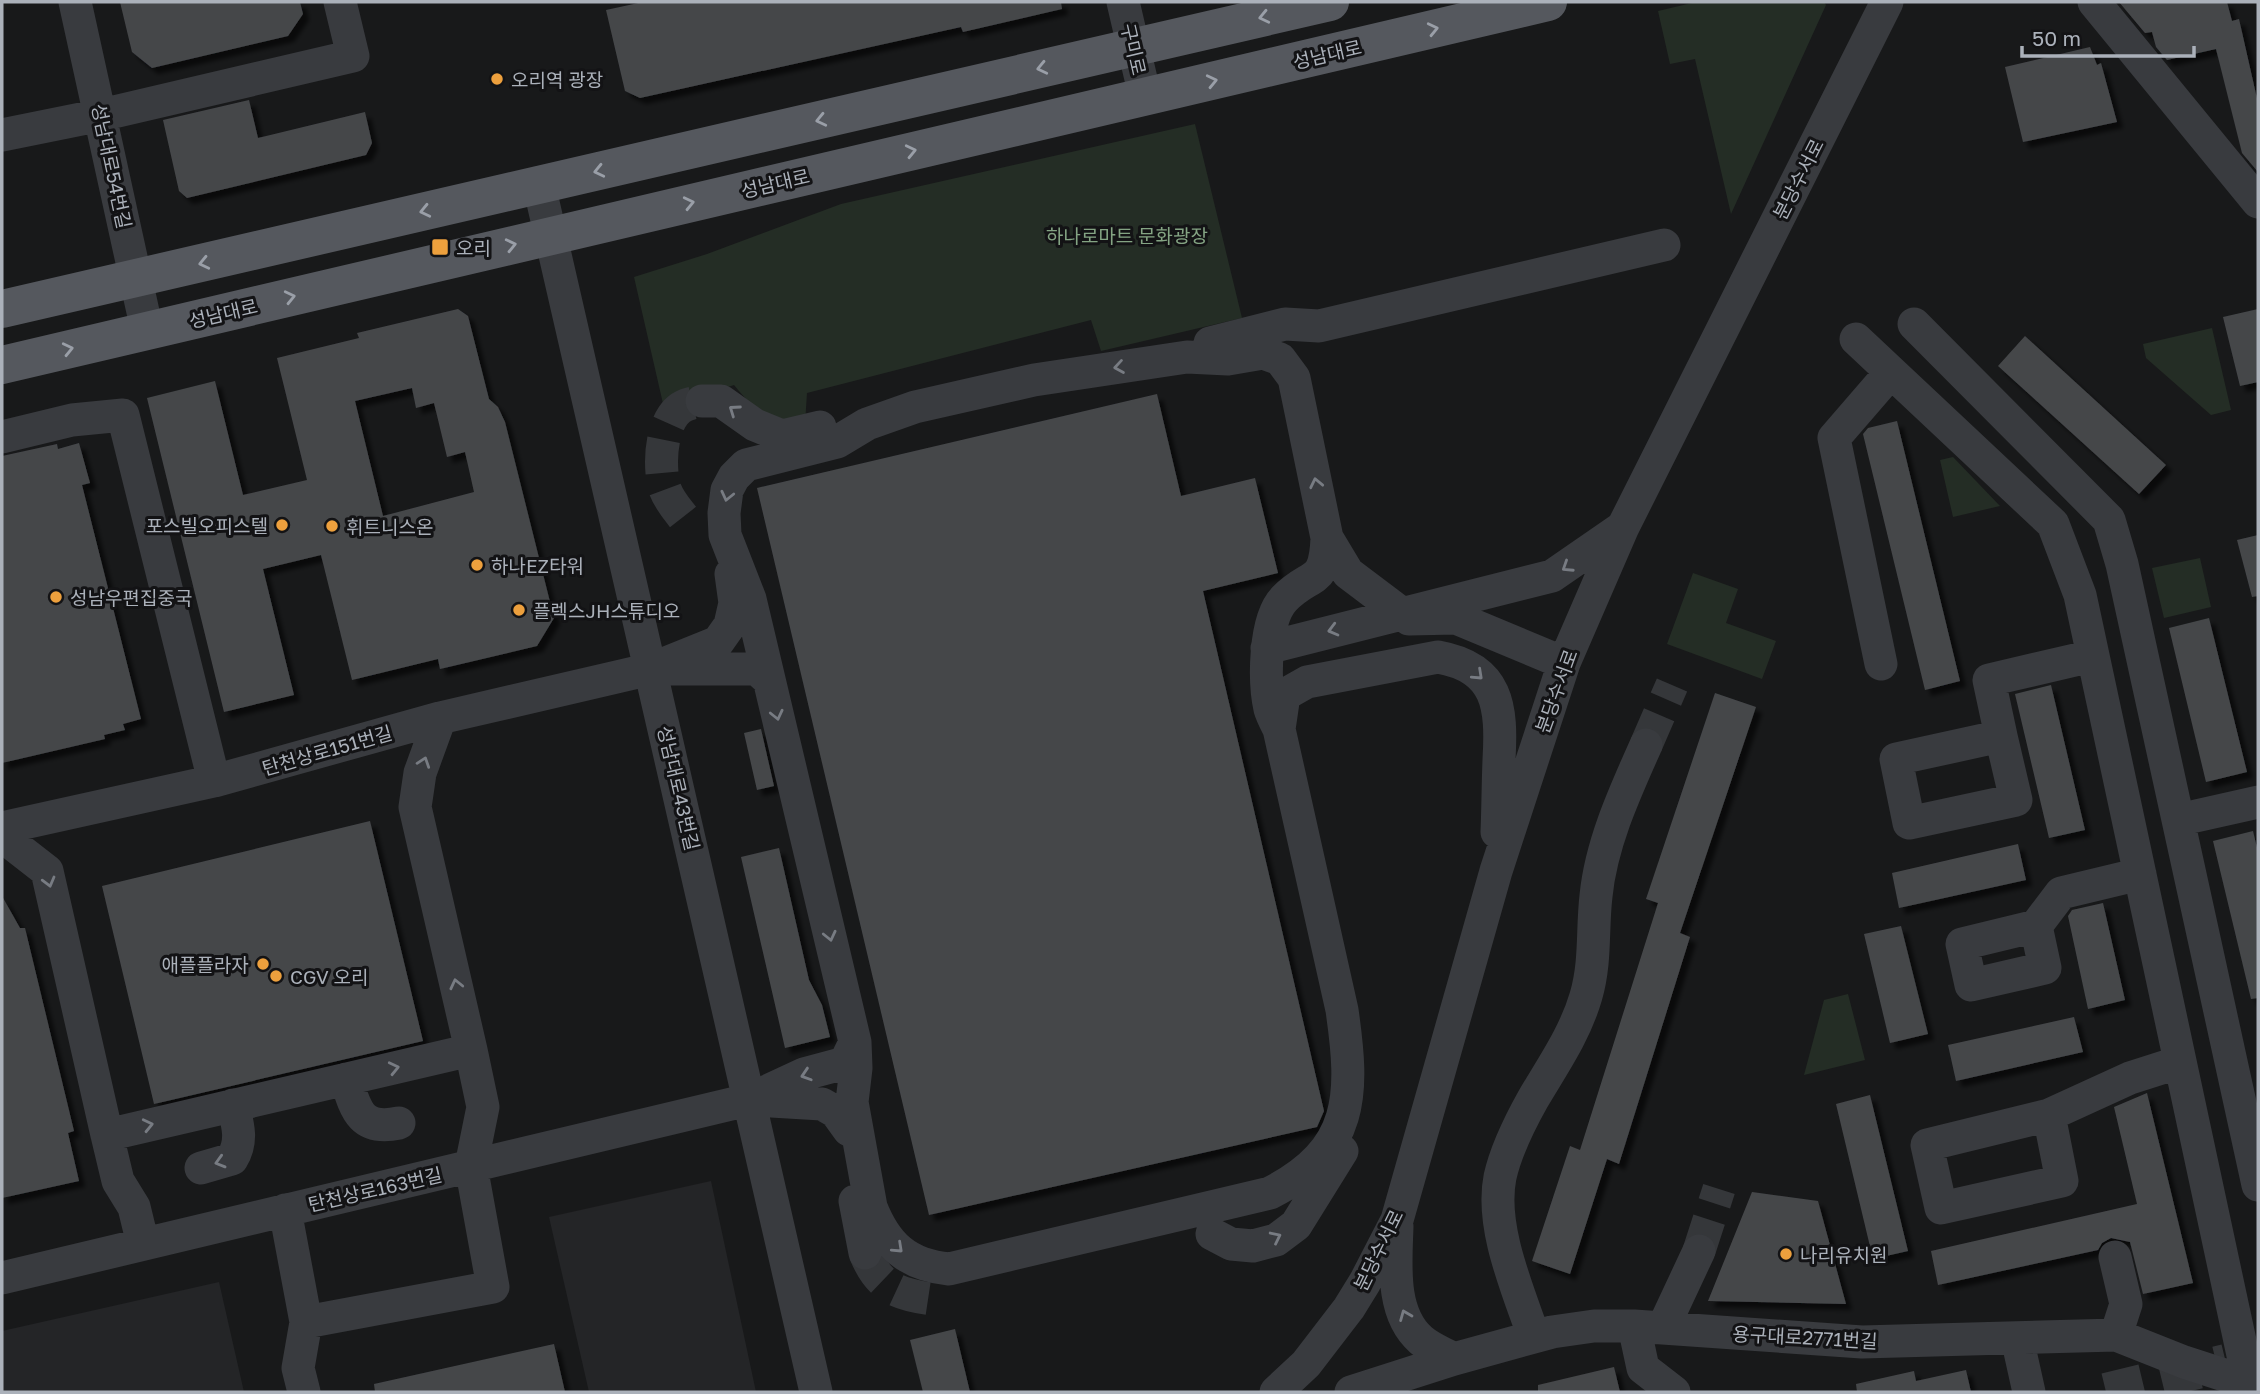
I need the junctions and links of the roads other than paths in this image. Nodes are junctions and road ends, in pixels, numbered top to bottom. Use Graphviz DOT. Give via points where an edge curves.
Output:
graph roads {
  1 [pos="75,2"];
  2 [pos="340,2"];
  3 [pos="1123,2"];
  4 [pos="1330,2"];
  5 [pos="1548,2"];
  6 [pos="1887,2"];
  7 [pos="2094,2"];
  8 [pos="1135,47"];
  9 [pos="1145,96"];
  10 [pos="101,115"];
  11 [pos="2,135"];
  12 [pos="539,185"];
  13 [pos="2258,202"];
  14 [pos="551,236"];
  15 [pos="1664,245"];
  16 [pos="136,278"];
  17 [pos="2,309"];
  18 [pos="1914,324"];
  19 [pos="1320,326"];
  20 [pos="147,330"];
  21 [pos="1856,339"];
  22 [pos="1187,357"];
  23 [pos="2,365"];
  24 [pos="1891,372"];
  25 [pos="1294,378"];
  26 [pos="702,401"];
  27 [pos="867,424"];
  28 [pos="782,436"];
  29 [pos="2,437"];
  30 [pos="746,465"];
  31 [pos="1623,527"];
  32 [pos="725,535"];
  33 [pos="1327,538"];
  34 [pos="1398,613"];
  35 [pos="1267,648"];
  36 [pos="2092,656"];
  37 [pos="1881,664"];
  38 [pos="651,669"];
  39 [pos="1561,671"];
  40 [pos="769,680"];
  41 [pos="1284,695"];
  42 [pos="440,718"];
  43 [pos="1279,729"];
  44 [pos="1646,745"];
  45 [pos="1997,752"];
  46 [pos="214,781"];
  47 [pos="2258,802"];
  48 [pos="2178,820"];
  49 [pos="2,828"];
  50 [pos="2,836"];
  51 [pos="1496,872"];
  52 [pos="2140,874"];
  53 [pos="2031,916"];
  54 [pos="855,1042"];
  55 [pos="471,1051"];
  56 [pos="2180,1062"];
  57 [pos="1349,1065"];
  58 [pos="2246,1068"];
  59 [pos="346,1079"];
  60 [pos="748,1100"];
  61 [pos="233,1105"];
  62 [pos="2049,1115"];
  63 [pos="851,1116"];
  64 [pos="399,1123"];
  65 [pos="107,1135"];
  66 [pos="471,1166"];
  67 [pos="201,1168"];
  68 [pos="2258,1185"];
  69 [pos="285,1210"];
  70 [pos="1397,1220"];
  71 [pos="1212,1234"];
  72 [pos="143,1244"];
  73 [pos="1699,1251"];
  74 [pos="864,1253"];
  75 [pos="2115,1257"];
  76 [pos="2,1278"];
  77 [pos="306,1322"];
  78 [pos="1649,1327"];
  79 [pos="2116,1335"];
  80 [pos="1534,1337"];
  81 [pos="2017,1338"];
  82 [pos="1454,1359"];
  83 [pos="2254,1385"];
  84 [pos="304,1392"];
  85 [pos="816,1392"];
  86 [pos="1276,1392"];
  87 [pos="1351,1392"];
  88 [pos="1674,1392"];
  89 [pos="2029,1392"];
  1 -- 10 [label="street, 성남대로54번길"];
  2 -- 10 [label="street" via="353,56"];
  3 -- 8 [label="street, 구미로"];
  4 -- 8 [label="main road, one-way"];
  9 -- 5 [label="main road, 성남대로, one-way"];
  6 -- 31 [label="street, 분당수서로"];
  7 -- 13 [label="street"];
  8 -- 9 [label="street, 구미로"];
  8 -- 12 [label="main road, one-way"];
  14 -- 9 [label="main road, 성남대로, one-way"];
  10 -- 11 [label="street"];
  10 -- 16 [label="street, 성남대로54번길"];
  12 -- 14 [label="street, 성남대로43번길"];
  12 -- 16 [label="main road, one-way"];
  20 -- 14 [label="main road, 성남대로, one-way"];
  14 -- 38 [label="street, 성남대로43번길"];
  15 -- 19 [label="street"];
  16 -- 17 [label="main road"];
  16 -- 20 [label="street, 성남대로54번길"];
  18 -- 48 [label="street" via="2109,520"];
  19 -- 22 [label="street" via="1285,324 1215,340"];
  19 -- 25 [label="street" via="1294,350"];
  23 -- 20 [label="main road, 성남대로, one-way"];
  21 -- 24 [label="street"];
  22 -- 25 [label="street" via="1228,359 1263,353 1280,359"];
  22 -- 27 [label="street, one-way" via="1034,380 915,407"];
  24 -- 36 [label="street" via="2053,524 2080,596"];
  24 -- 37 [label="street" via="1834,438"];
  33 -- 25 [label="street, one-way"];
  28 -- 26 [label="street, one-way" via="755,425 721,401"];
  27 -- 28 [label="street" via="833,424"];
  27 -- 30 [label="street" via="837,442"];
  28 -- 30 [label="street" via="761,445"];
  29 -- 46 [label="street" via="72,419 123,415"];
  30 -- 32 [label="street, one-way" via="727,490"];
  31 -- 34 [label="street, one-way" via="1552,576"];
  31 -- 39 [label="street, 분당수서로"];
  32 -- 38 [label="street" via="735,603 730,625 718,642"];
  32 -- 40 [label="street" via="750,599"];
  33 -- 34 [label="street" via="1348,573"];
  33 -- 35 [label="street" via="1326,562 1317,576 1283,599 1272,619"];
  34 -- 35 [label="street, one-way"];
  34 -- 39 [label="street" via="1409,619 1456,618"];
  35 -- 43 [label="street" via="1270,710"];
  36 -- 45 [label="street" via="1989,680"];
  36 -- 52 [label="street"];
  38 -- 40 [label="street" via="757,669"];
  38 -- 42 [label="street, 탄천상로151번길"];
  38 -- 60 [label="street, 성남대로43번길"];
  39 -- 41 [label="street" via="1450,637 1428,637 1306,668 1292,677"];
  39 -- 51 [label="street, 분당수서로"];
  40 -- 54 [label="street, one-way"];
  41 -- 43 [label="street"];
  41 -- 51 [label="street, one-way" via="1307,682 1438,657 1454,660 1483,678 1493,694 1502,736"];
  42 -- 46 [label="street, 탄천상로151번길"];
  55 -- 42 [label="street, one-way" via="415,807 420,773"];
  43 -- 57 [label="street" via="1342,1010"];
  44 -- 80 [label="street" via="1601,866 1587,994 1575,1028 1522,1118 1500,1180 1504,1244"];
  46 -- 49 [label="street, 탄천상로151번길"];
  47 -- 48 [label="street"];
  48 -- 58 [label="street"];
  50 -- 65 [label="street, one-way" via="47,872"];
  51 -- 70 [label="street, 분당수서로"];
  52 -- 53 [label="street" via="2061,893"];
  52 -- 56 [label="street"];
  54 -- 60 [label="street, one-way" via="845,1063 804,1074"];
  54 -- 63 [label="street"];
  59 -- 55 [label="street, one-way"];
  55 -- 66 [label="street" via="483,1107"];
  56 -- 62 [label="street" via="2130,1078"];
  56 -- 83 [label="street"];
  63 -- 57 [label="street, one-way" via="877,1223 915,1262 949,1269 1270,1193 1308,1169 1332,1141 1348,1093"];
  71 -- 57 [label="street, one-way" via="1231,1244 1253,1245 1276,1240 1296,1225 1339,1160 1354,1125 1357,1095"];
  58 -- 68 [label="street"];
  59 -- 61 [label="street"];
  59 -- 64 [label="street" via="356,1111 367,1121 383,1126"];
  60 -- 63 [label="street" via="822,1104"];
  60 -- 66 [label="street, 탄천상로163번길"];
  60 -- 85 [label="street, 성남대로43번길"];
  65 -- 61 [label="street, one-way"];
  61 -- 67 [label="street, one-way" via="240,1146 232,1159"];
  63 -- 74 [label="street" via="846,1161"];
  65 -- 72 [label="street" via="118,1181 134,1207"];
  66 -- 69 [label="street, 탄천상로163번길"];
  66 -- 77 [label="street" via="493,1287"];
  69 -- 72 [label="street, 탄천상로163번길"];
  69 -- 77 [label="street"];
  82 -- 70 [label="street, one-way" via="1419,1339 1407,1322 1397,1294"];
  70 -- 86 [label="street, 분당수서로" via="1349,1308 1306,1364"];
  72 -- 76 [label="street, 탄천상로163번길"];
  73 -- 78 [label="street"];
  75 -- 79 [label="street" via="2126,1304"];
  77 -- 84 [label="street" via="298,1368"];
  78 -- 80 [label="street, 용구대로2771번길" via="1594,1326"];
  78 -- 81 [label="street, 용구대로2771번길" via="1862,1342"];
  78 -- 88 [label="street" via="1643,1368"];
  79 -- 81 [label="street, 용구대로2771번길"];
  79 -- 83 [label="street, 용구대로2771번길"];
  80 -- 82 [label="street, 용구대로2771번길"];
  81 -- 89 [label="street"];
  82 -- 87 [label="street, 용구대로2771번길"];
}
